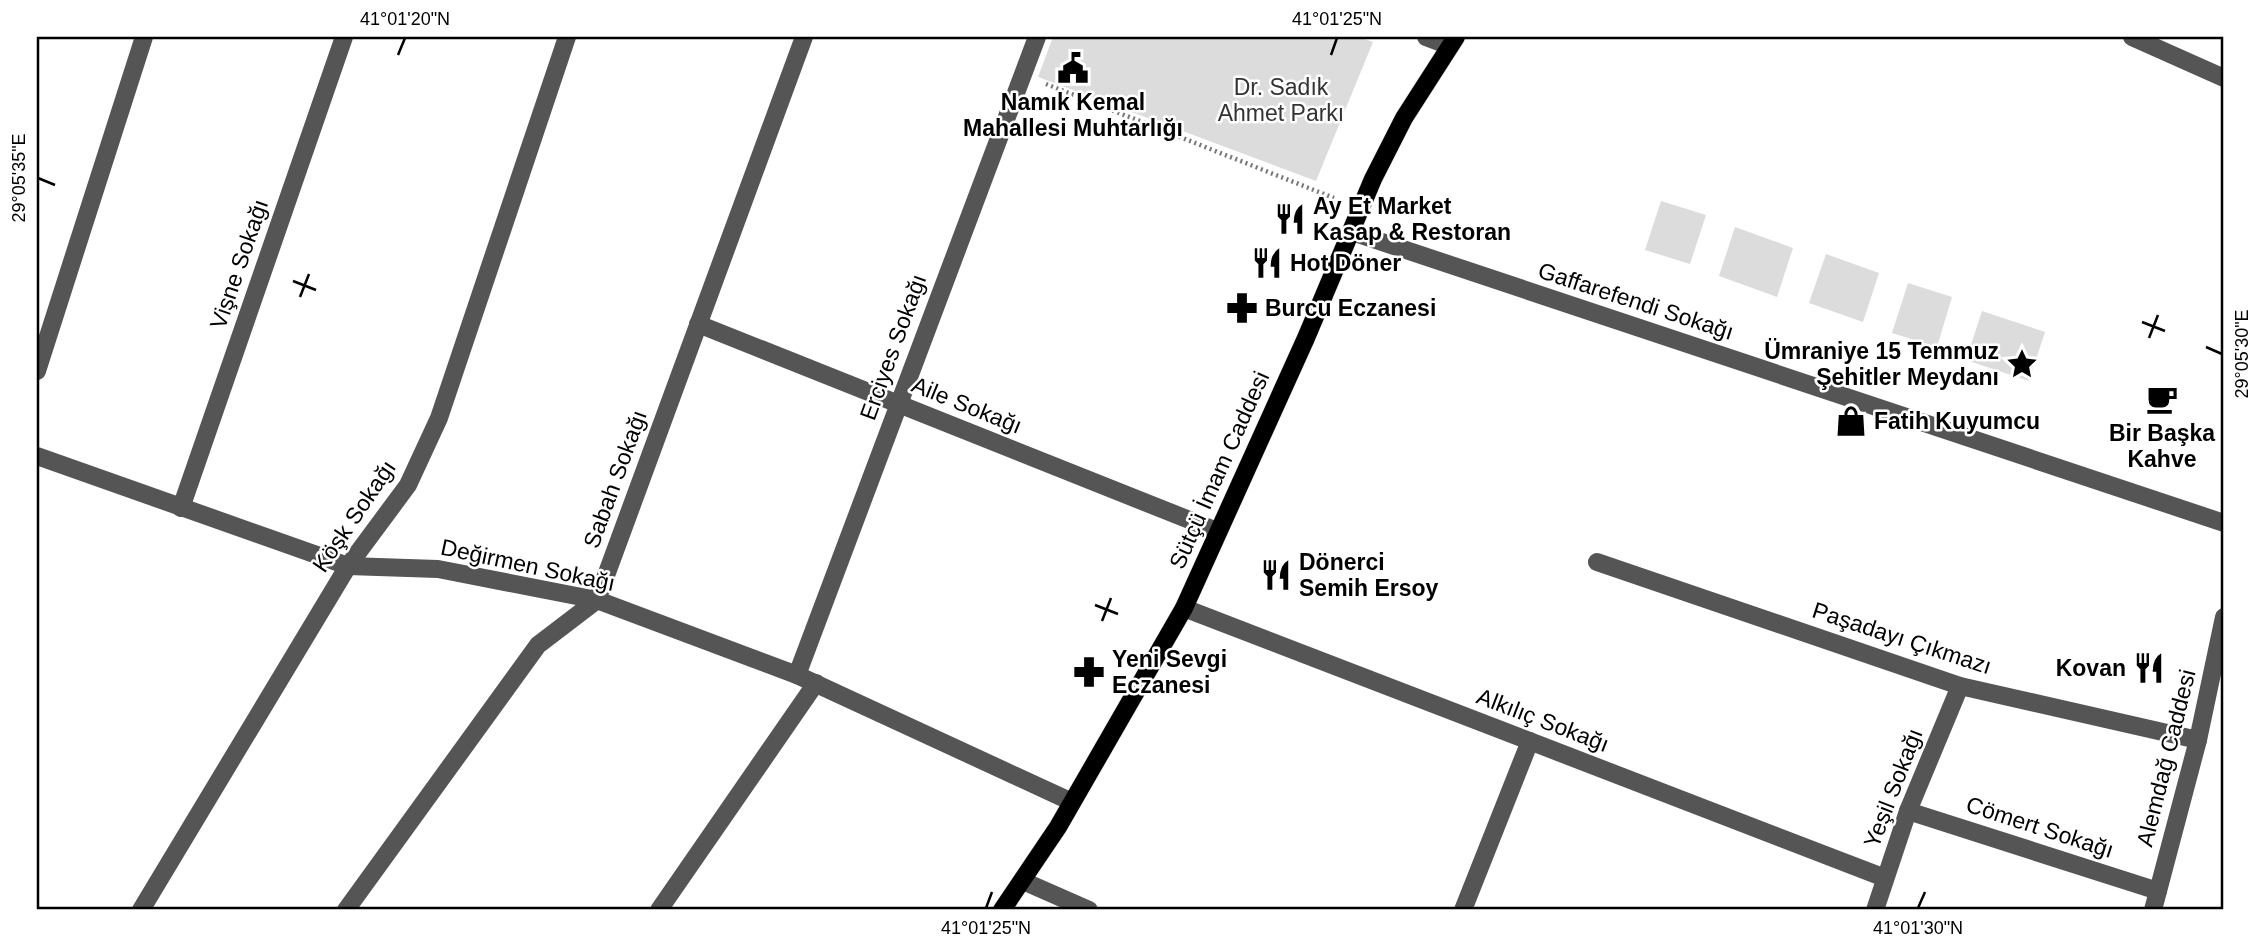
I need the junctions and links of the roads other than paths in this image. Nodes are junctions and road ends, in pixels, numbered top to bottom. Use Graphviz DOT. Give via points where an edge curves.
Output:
graph roads {
  1 [pos="144,37"];
  2 [pos="344,37"];
  3 [pos="567,37"];
  4 [pos="804,37"];
  5 [pos="1037,37"];
  6 [pos="1426,37"];
  7 [pos="2132,37"];
  8 [pos="1453,41"];
  9 [pos="2224,78"];
  10 [pos="1352,232"];
  11 [pos="698,324"];
  12 [pos="37,371"];
  13 [pos="898,404"];
  14 [pos="37,456"];
  15 [pos="181,508"];
  16 [pos="2224,523"];
  17 [pos="1217,531"];
  18 [pos="1597,562"];
  19 [pos="348,566"];
  20 [pos="597,600"];
  21 [pos="1184,608"];
  22 [pos="2224,617"];
  23 [pos="797,675"];
  24 [pos="816,683"];
  25 [pos="1960,686"];
  26 [pos="2198,740"];
  27 [pos="1530,741"];
  28 [pos="1072,802"];
  29 [pos="1908,811"];
  30 [pos="1885,878"];
  31 [pos="1023,881"];
  32 [pos="2158,891"];
  33 [pos="141,910"];
  34 [pos="346,910"];
  35 [pos="659,910"];
  36 [pos="1002,910"];
  37 [pos="1089,910"];
  38 [pos="1463,910"];
  39 [pos="1875,910"];
  40 [pos="2153,910"];
  1 -- 12 [label="street"];
  2 -- 15 [label="street, Vişne Sokağı"];
  3 -- 19 [label="street, Köşk Sokağı" via="439,418 408,485"];
  4 -- 11 [label="street, Sabah Sokağı"];
  5 -- 13 [label="street, Erciyes Sokağı"];
  6 -- 8 [label="street"];
  7 -- 9 [label="street"];
  8 -- 10 [label="main road, Sütçü İmam Caddesi" via="1404,118"];
  10 -- 16 [label="street, Gaffarefendi Sokağı"];
  10 -- 17 [label="main road, Sütçü İmam Caddesi"];
  11 -- 13 [label="street, Aile Sokağı"];
  11 -- 20 [label="street, Sabah Sokağı"];
  13 -- 17 [label="street, Aile Sokağı"];
  13 -- 23 [label="street, Erciyes Sokağı"];
  14 -- 15 [label="street, Değirmen Sokağı"];
  15 -- 19 [label="street, Değirmen Sokağı"];
  17 -- 21 [label="main road, Sütçü İmam Caddesi"];
  18 -- 25 [label="street, Paşadayı Çıkmazı"];
  19 -- 20 [label="street, Değirmen Sokağı" via="438,569"];
  19 -- 33 [label="street, Köşk Sokağı"];
  20 -- 23 [label="street, Değirmen Sokağı"];
  20 -- 34 [label="street" via="538,645"];
  21 -- 27 [label="street, Alkılıç Sokağı"];
  21 -- 28 [label="main road, Sütçü İmam Caddesi"];
  22 -- 26 [label="street, Alemdağ Caddesi"];
  23 -- 24 [label="street, Değirmen Sokağı"];
  24 -- 28 [label="street, Değirmen Sokağı"];
  24 -- 35 [label="street"];
  25 -- 26 [label="street, Paşadayı Çıkmazı"];
  25 -- 29 [label="street, Yeşil Sokağı"];
  26 -- 32 [label="street, Alemdağ Caddesi"];
  27 -- 30 [label="street, Alkılıç Sokağı"];
  27 -- 38 [label="street"];
  28 -- 31 [label="main road, Sütçü İmam Caddesi"];
  29 -- 30 [label="street, Yeşil Sokağı"];
  29 -- 32 [label="street, Cömert Sokağı"];
  30 -- 39 [label="street, Yeşil Sokağı"];
  31 -- 36 [label="main road, Sütçü İmam Caddesi"];
  31 -- 37 [label="street"];
  32 -- 40 [label="street, Alemdağ Caddesi"];
}
